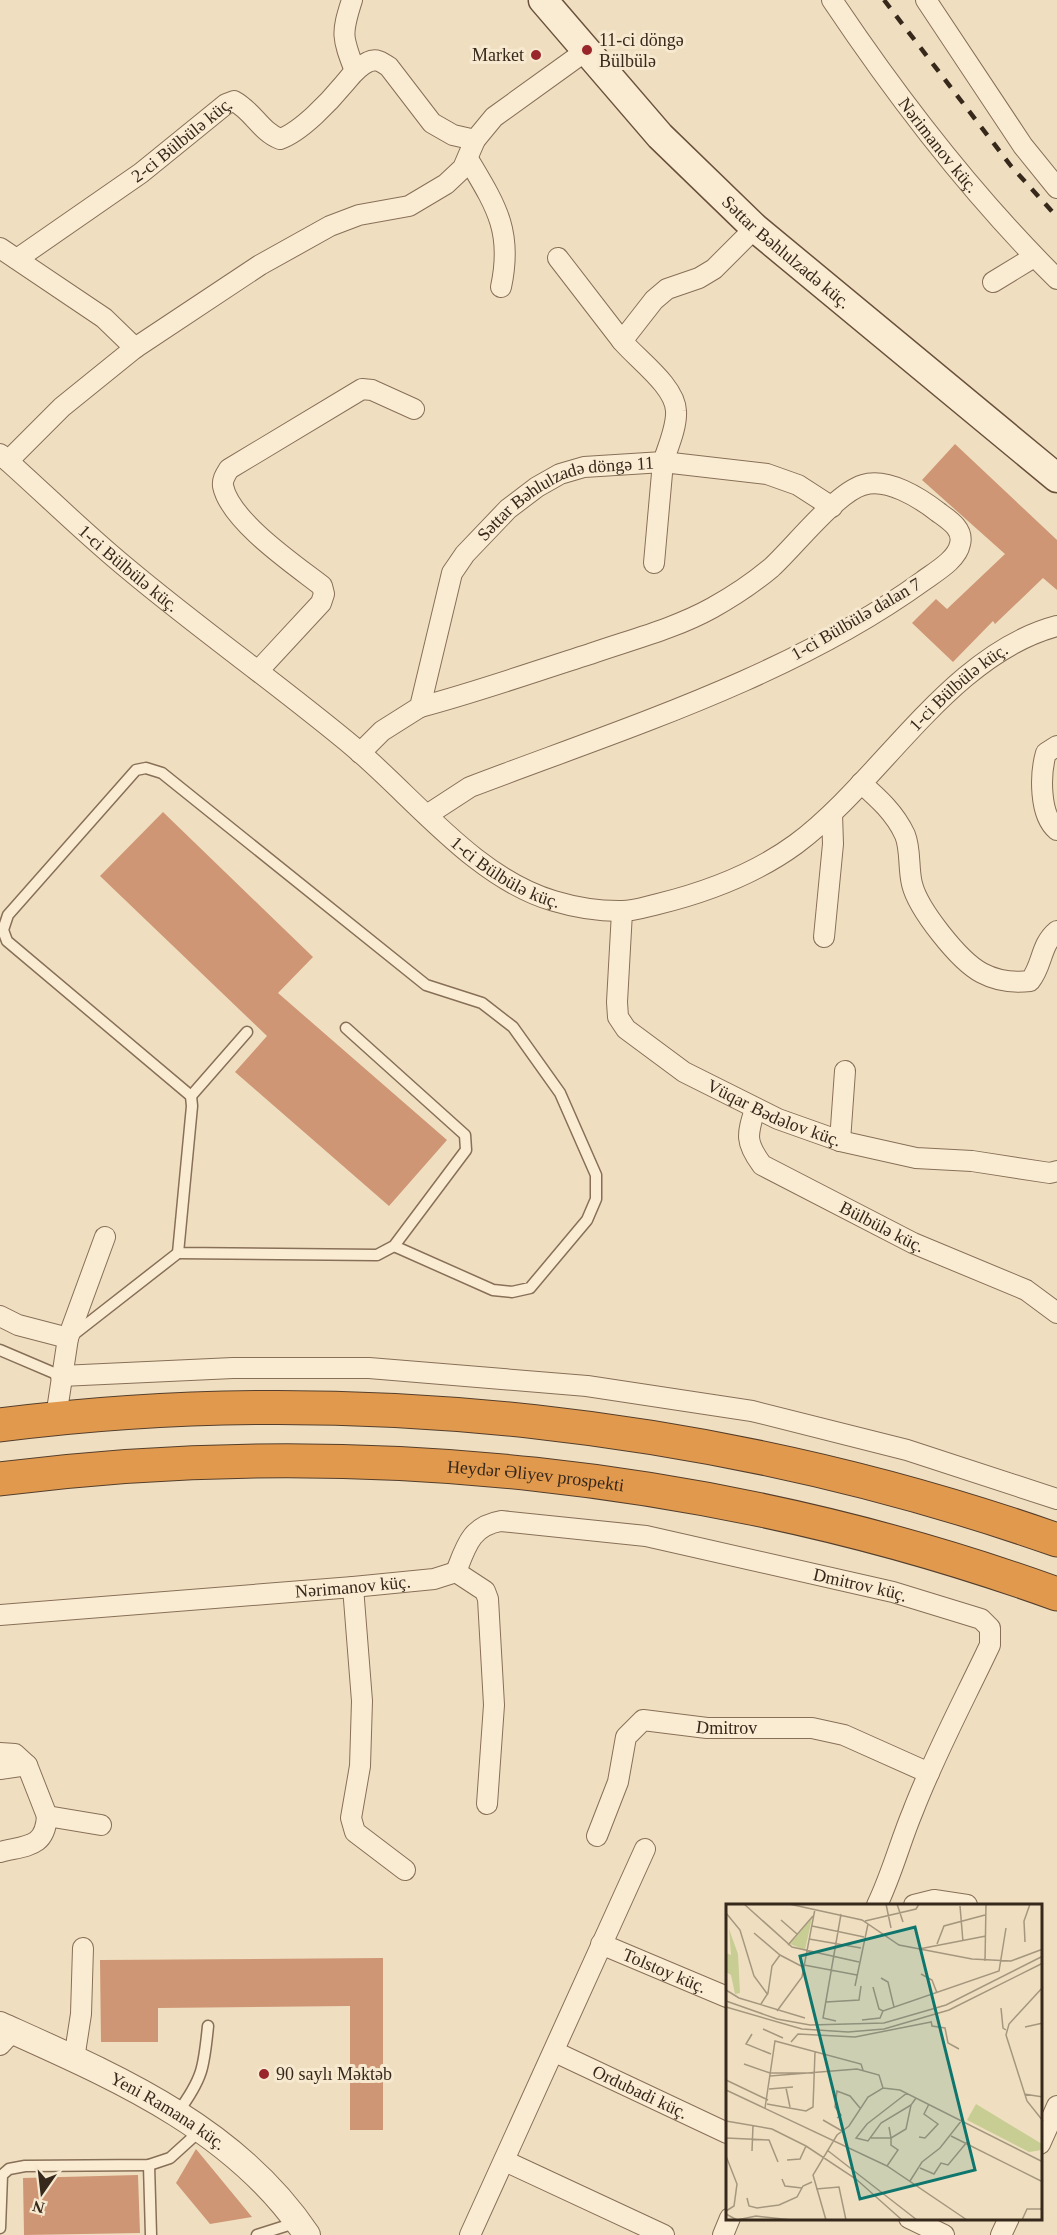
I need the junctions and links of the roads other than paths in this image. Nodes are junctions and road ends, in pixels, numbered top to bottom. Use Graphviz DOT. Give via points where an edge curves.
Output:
graph roads {
  1 [pos="352,0"];
  2 [pos="543,0"];
  3 [pos="832,0"];
  4 [pos="926,0"];
  5 [pos="587,50"];
  6 [pos="355,71"];
  7 [pos="475,140"];
  8 [pos="468,159"];
  9 [pos="1057,188"];
  10 [pos="755,228"];
  11 [pos="0,248"];
  12 [pos="1034,257"];
  13 [pos="558,258"];
  14 [pos="16,259"];
  15 [pos="1057,279"];
  16 [pos="993,282"];
  17 [pos="501,287"];
  18 [pos="622,341"];
  19 [pos="135,348"];
  20 [pos="414,409"];
  21 [pos="4,458"];
  22 [pos="663,462"];
  23 [pos="1057,478"];
  24 [pos="832,507"];
  25 [pos="654,563"];
  26 [pos="1057,626"];
  27 [pos="258,671"];
  28 [pos="420,707"];
  29 [pos="1057,746"];
  30 [pos="360,753"];
  31 [pos="861,783"];
  32 [pos="427,814"];
  33 [pos="832,814"];
  34 [pos="1057,830"];
  35 [pos="622,912"];
  36 [pos="1057,931"];
  37 [pos="824,938"];
  38 [pos="346,1028"];
  39 [pos="247,1032"];
  40 [pos="845,1071"];
  41 [pos="191,1096"];
  42 [pos="755,1109"];
  43 [pos="840,1141"];
  44 [pos="1057,1171"];
  45 [pos="105,1238"];
  46 [pos="394,1246"];
  47 [pos="178,1253"];
  48 [pos="1057,1313"];
  49 [pos="0,1316"];
  50 [pos="68,1338"];
  51 [pos="0,1350"];
  52 [pos="61,1376"];
  53 [pos="56,1418"];
  54 [pos="0,1425"];
  55 [pos="0,1479"];
  56 [pos="1057,1499"];
  57 [pos="1057,1540"];
  58 [pos="456,1572"];
  59 [pos="353,1587"];
  60 [pos="1057,1594"];
  61 [pos="0,1615"];
  62 [pos="0,1753"];
  63 [pos="27,1765"];
  64 [pos="0,1769"];
  65 [pos="928,1773"];
  66 [pos="487,1804"];
  67 [pos="47,1816"];
  68 [pos="101,1825"];
  69 [pos="597,1836"];
  70 [pos="645,1849"];
  71 [pos="0,1852"];
  72 [pos="405,1870"];
  73 [pos="878,1904"];
  74 [pos="918,1904"];
  75 [pos="960,1904"];
  76 [pos="601,1944"];
  77 [pos="83,1948"];
  78 [pos="726,1997"];
  79 [pos="208,2026"];
  80 [pos="4,2034"];
  81 [pos="555,2052"];
  82 [pos="74,2060"];
  83 [pos="178,2112"];
  84 [pos="1055,2119"];
  85 [pos="202,2129"];
  86 [pos="726,2133"];
  87 [pos="1042,2142"];
  88 [pos="505,2162"];
  89 [pos="149,2165"];
  90 [pos="729,2220"];
  91 [pos="913,2220"];
  92 [pos="1009,2220"];
  93 [pos="0,2228"];
  94 [pos="302,2229"];
  95 [pos="151,2235"];
  96 [pos="257,2235"];
  97 [pos="470,2235"];
  98 [pos="664,2235"];
  99 [pos="723,2235"];
  100 [pos="944,2235"];
  101 [pos="1002,2235"];
  1 -- 6 [label="street" via="343,39"];
  2 -- 5 [label="main road, Səttar Bəhlulzadə küç."];
  3 -- 12 [label="street, Nərimanov küç." via="892,89 987,208"];
  4 -- 9 [label="street" via="1023,146"];
  5 -- 7 [label="street" via="494,117"];
  5 -- 10 [label="main road, Səttar Bəhlulzadə küç." via="660,136"];
  6 -- 7 [label="street, 2-ci Bülbülə küç." via="370,60 381,61 432,123 453,135"];
  6 -- 14 [label="street, 2-ci Bülbülə küç." via="292,135 280,139 271,135 244,106 234,101 226,104 141,173"];
  7 -- 8 [label="street"];
  8 -- 17 [label="street" via="493,202 507,246"];
  8 -- 19 [label="street" via="455,177 417,202 396,211 359,215 330,226 260,265"];
  10 -- 18 [label="street" via="714,269 654,300"];
  10 -- 23 [label="main road, Səttar Bəhlulzadə küç."];
  11 -- 14 [label="street"];
  12 -- 15 [label="street, Nərimanov küç."];
  12 -- 16 [label="street"];
  13 -- 18 [label="street, Səttar Bəhlulzadə döngə 11"];
  14 -- 19 [label="street" via="104,318"];
  18 -- 22 [label="street, Səttar Bəhlulzadə döngə 11" via="668,387 673,397 676,412"];
  19 -- 21 [label="street"];
  20 -- 27 [label="street" via="372,390 362,390 229,469 224,477 223,487 249,526 322,586 324,594 321,603"];
  21 -- 27 [label="street, 1-ci Bülbülə küç." via="124,566"];
  22 -- 24 [label="street" via="767,474 798,485"];
  22 -- 25 [label="street"];
  22 -- 28 [label="street, Səttar Bəhlulzadə döngə 11" via="584,467 560,474 508,509 452,573"];
  24 -- 28 [label="street, 1-ci Bülbülə dalan 7" via="770,568 712,608 671,626 464,696"];
  24 -- 32 [label="street, 1-ci Bülbülə dalan 7" via="862,485 880,482 930,506 955,525 961,542 957,554 902,596 825,640 652,718 470,787"];
  26 -- 31 [label="street, 1-ci Bülbülə küç." via="1022,638 998,653 920,721"];
  27 -- 30 [label="street, 1-ci Bülbülə küç."];
  28 -- 30 [label="street" via="382,731"];
  29 -- 34 [label="street" via="1046,753 1042,767 1045,811 1050,825"];
  30 -- 32 [label="street, 1-ci Bülbülə küç."];
  31 -- 33 [label="street, 1-ci Bülbülə küç."];
  31 -- 36 [label="street" via="892,813 905,836 912,884 924,914 979,972 1016,983 1030,981 1037,972 1047,939"];
  32 -- 35 [label="street, 1-ci Bülbülə küç." via="506,879 552,900"];
  33 -- 35 [label="street, 1-ci Bülbülə küç." via="788,849 731,881 694,895"];
  33 -- 37 [label="street"];
  35 -- 42 [label="street, Vüqar Bədəlov küç." via="616,1002 618,1017 626,1029 684,1072"];
  38 -- 46 [label="lane" via="465,1135 466,1150"];
  39 -- 41 [label="lane"];
  40 -- 43 [label="street"];
  41 -- 46 [label="lane" via="7,941 3,930 8,915 136,770 146,768 162,773 426,985 482,1003 513,1027 560,1093 596,1175 596,1199 587,1221 530,1288 512,1292 492,1290"];
  41 -- 47 [label="lane"];
  42 -- 43 [label="street, Vüqar Bədəlov küç."];
  42 -- 48 [label="street, Bülbülə küç." via="747,1135 751,1151 762,1165 913,1243 1026,1290"];
  43 -- 44 [label="street, Vüqar Bədəlov küç." via="916,1158"];
  45 -- 50 [label="street"];
  46 -- 47 [label="lane" via="377,1255"];
  47 -- 50 [label="lane"];
  49 -- 50 [label="street"];
  50 -- 52 [label="street"];
  51 -- 52 [label="lane"];
  52 -- 53 [label="street"];
  52 -- 56 [label="street" via="232,1368 369,1368 587,1386 752,1411 907,1450"];
  53 -- 54 [label="highway"];
  53 -- 57 [label="highway" via="166,1410 308,1407 482,1417 595,1430 801,1466"];
  55 -- 60 [label="highway, Heydər Əliyev prospekti" via="170,1464 312,1460 552,1476 785,1515 875,1536"];
  58 -- 59 [label="street, Nərimanov küç." via="434,1579"];
  58 -- 65 [label="street, Dmitrov küç." via="475,1533 485,1524 501,1521 646,1536 893,1592 981,1619 990,1628 990,1645"];
  58 -- 66 [label="street" via="485,1591 488,1599 494,1705"];
  59 -- 61 [label="street, Nərimanov küç."];
  59 -- 72 [label="street" via="362,1701 360,1766 351,1818 355,1832"];
  62 -- 63 [label="street" via="15,1754"];
  63 -- 64 [label="street"];
  63 -- 67 [label="street"];
  65 -- 69 [label="street, Dmitrov" via="844,1735 812,1728 707,1728 643,1720 626,1737 618,1782"];
  65 -- 73 [label="street, Dmitrov küç." via="892,1875"];
  67 -- 68 [label="street"];
  67 -- 71 [label="street" via="46,1832 37,1843"];
  70 -- 76 [label="street"];
  74 -- 75 [label="street" via="934,1900"];
  76 -- 78 [label="street, Tolstoy küç."];
  76 -- 81 [label="street"];
  77 -- 82 [label="street" via="81,2014"];
  79 -- 83 [label="lane" via="203,2069"];
  80 -- 82 [label="street, Yeni Ramana küç."];
  81 -- 86 [label="street, Ordubadi küç."];
  81 -- 88 [label="street"];
  82 -- 83 [label="street, Yeni Ramana küç."];
  83 -- 85 [label="street, Yeni Ramana küç."];
  84 -- 87 [label="street"];
  85 -- 89 [label="lane" via="170,2158"];
  85 -- 94 [label="street, Yeni Ramana küç." via="256,2177"];
  88 -- 97 [label="street"];
  88 -- 98 [label="street"];
  89 -- 93 [label="lane" via="9,2169 2,2175"];
  89 -- 95 [label="lane"];
  90 -- 99 [label="street"];
  91 -- 100 [label="street"];
  92 -- 101 [label="street"];
  94 -- 96 [label="lane"];
}
